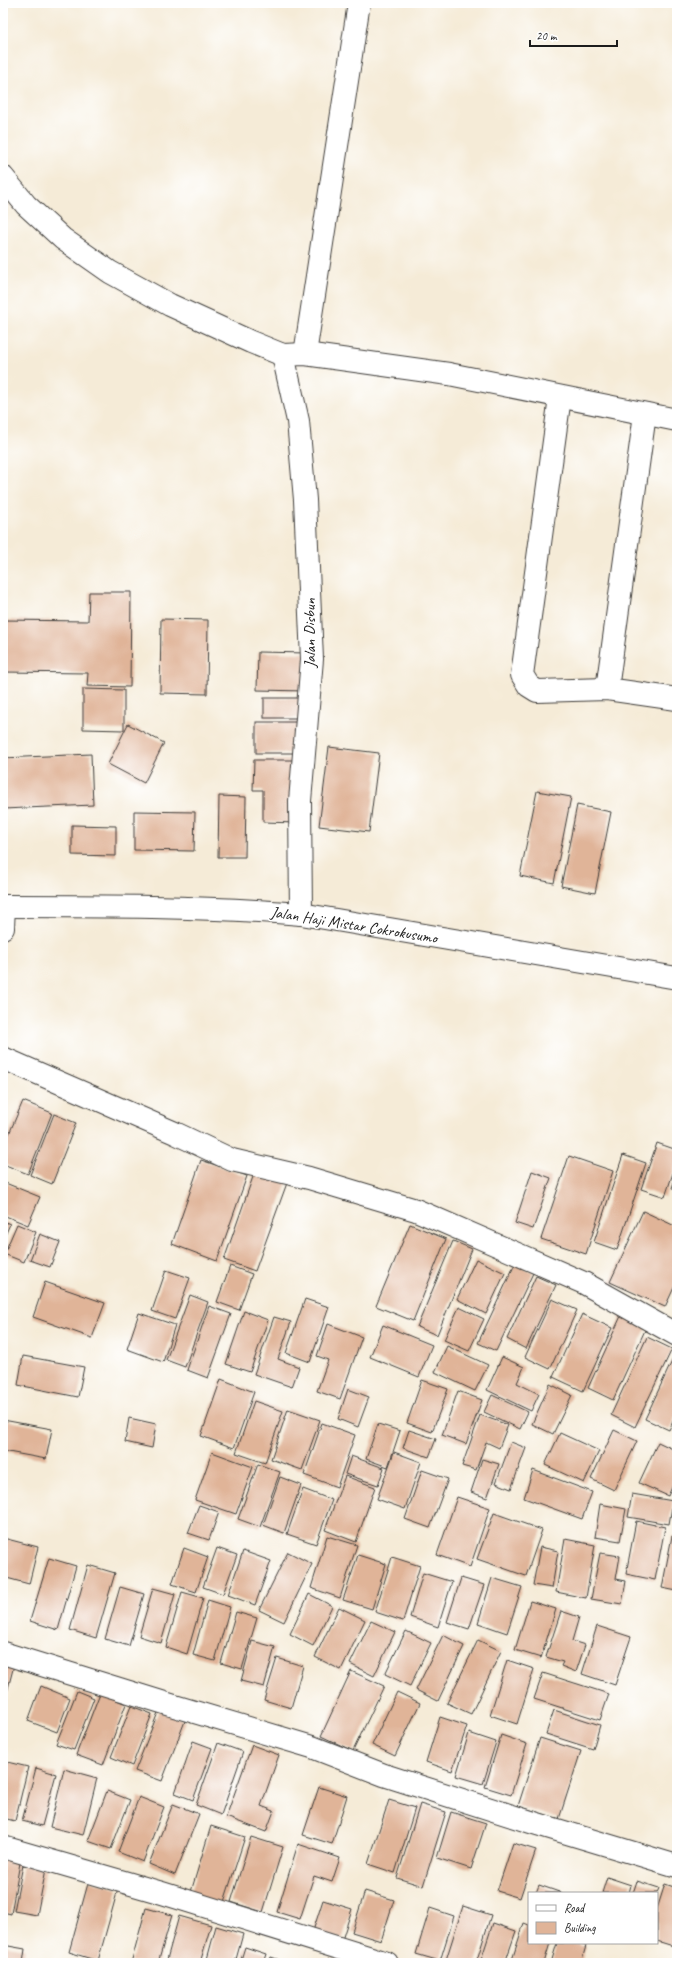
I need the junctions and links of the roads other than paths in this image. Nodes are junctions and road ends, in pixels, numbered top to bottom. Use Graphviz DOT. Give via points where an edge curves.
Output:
graph roads {
  1 [pos="359,3"];
  2 [pos="3,177"];
  3 [pos="305,354"];
  4 [pos="283,355"];
  5 [pos="560,397"];
  6 [pos="645,414"];
  7 [pos="677,420"];
  8 [pos="607,689"];
  9 [pos="677,699"];
  10 [pos="4,906"];
  11 [pos="301,914"];
  12 [pos="3,928"];
  13 [pos="677,978"];
  14 [pos="3,1058"];
  15 [pos="677,1335"];
  16 [pos="3,1653"];
  17 [pos="3,1847"];
  18 [pos="677,1866"];
  19 [pos="387,1963"];
  1 -- 3 [label="street"];
  2 -- 4 [label="street" via="26,205 63,239 110,272 170,306"];
  3 -- 4 [label="street"];
  3 -- 5 [label="street" via="448,374"];
  4 -- 11 [label="street, Jalan Disbun" via="299,429 306,500 312,651 300,801"];
  5 -- 6 [label="street"];
  5 -- 8 [label="street" via="522,675 529,686 537,691"];
  6 -- 7 [label="street"];
  6 -- 8 [label="street"];
  8 -- 9 [label="street"];
  10 -- 11 [label="street, Jalan Haji Mistar Cokrokusumo" via="94,906"];
  10 -- 12 [label="street"];
  11 -- 13 [label="street, Jalan Haji Mistar Cokrokusumo"];
  14 -- 15 [label="street" via="232,1160 309,1178 416,1210 584,1283"];
  16 -- 18 [label="street" via="312,1747 384,1775"];
  17 -- 19 [label="street"];
}
